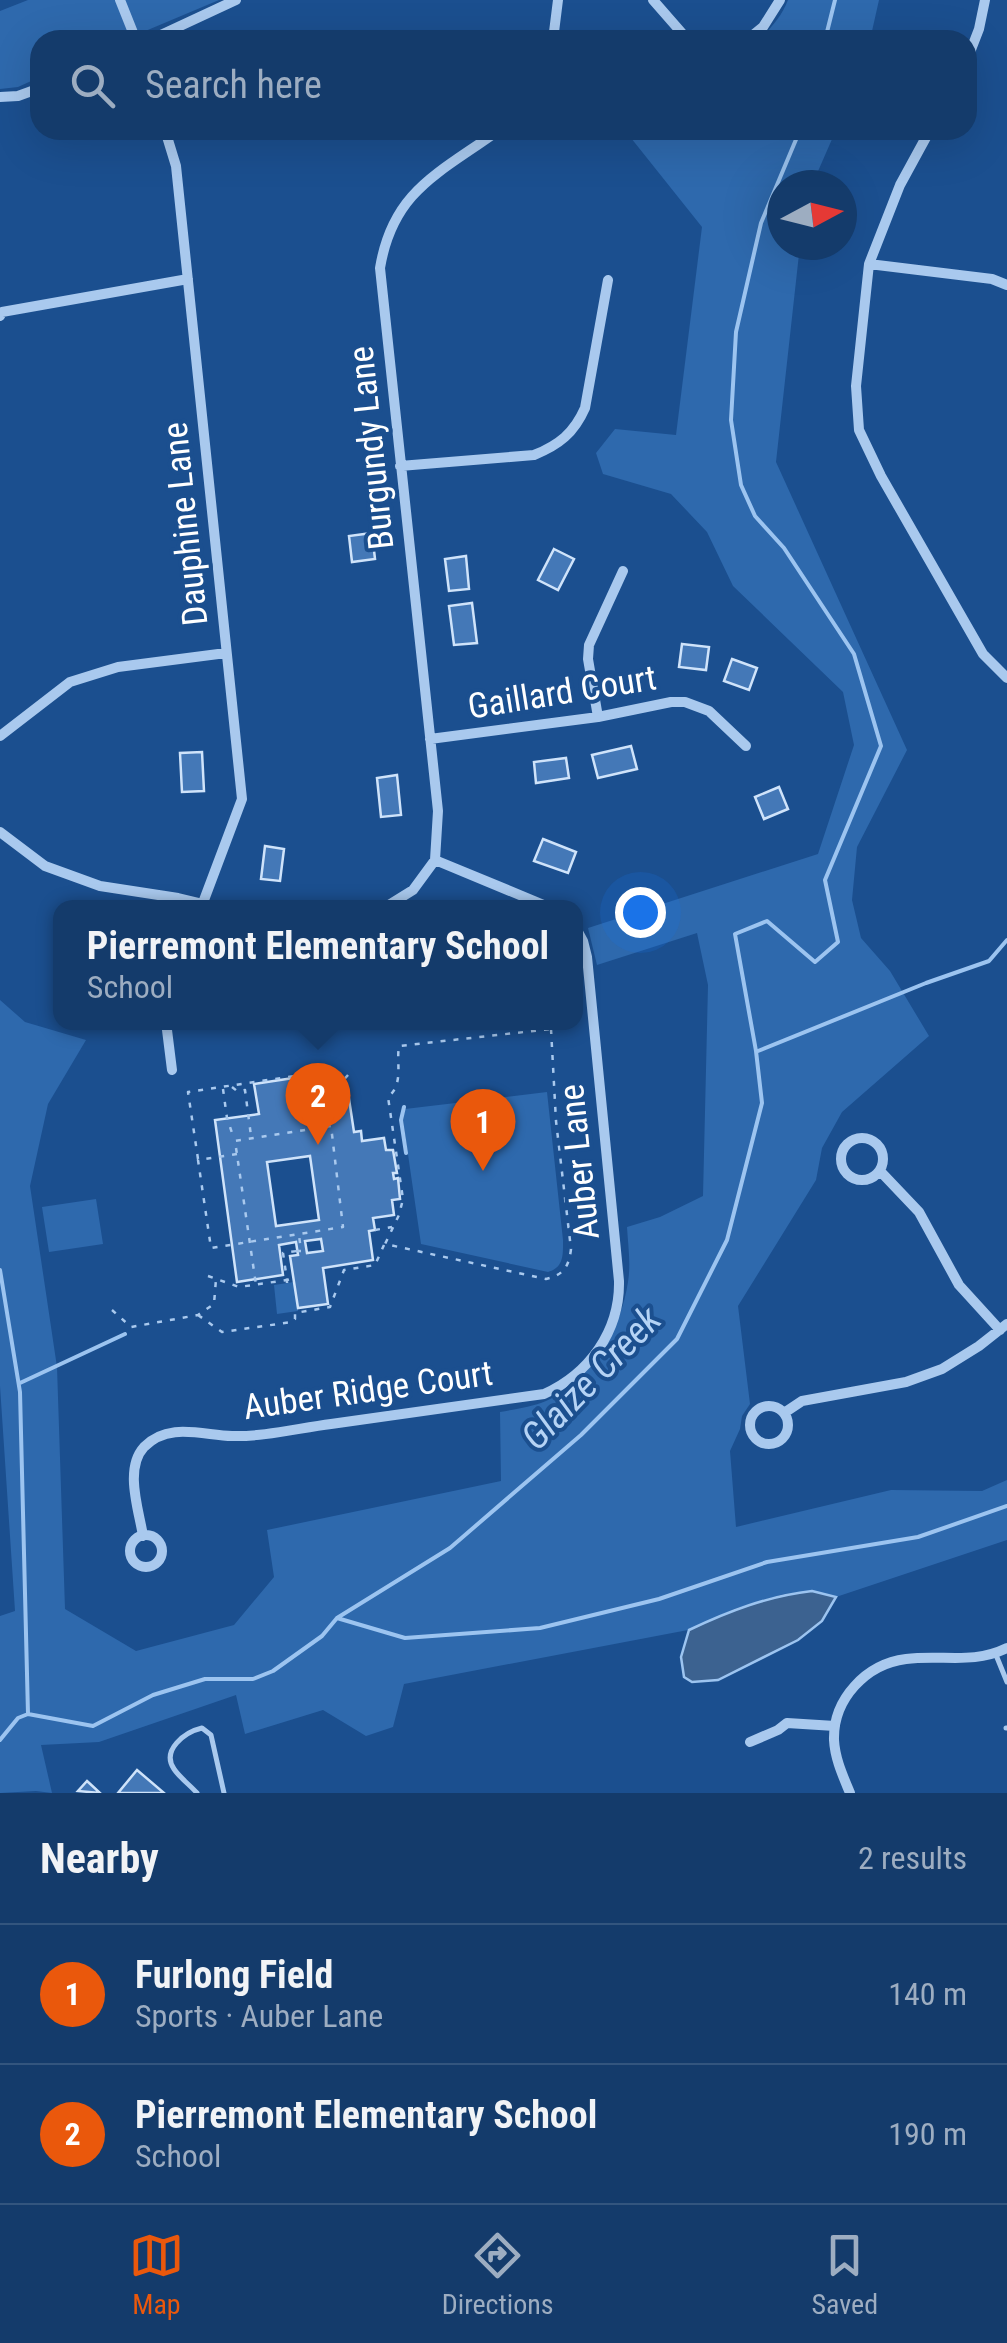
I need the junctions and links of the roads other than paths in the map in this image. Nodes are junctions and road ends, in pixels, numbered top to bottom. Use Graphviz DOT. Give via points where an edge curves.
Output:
graph roads {
  1 [pos="120,0"];
  2 [pos="236,0"];
  3 [pos="558,0"];
  4 [pos="653,0"];
  5 [pos="780,0"];
  6 [pos="985,0"];
  7 [pos="132,30"];
  8 [pos="172,30"];
  9 [pos="554,30"];
  10 [pos="679,30"];
  11 [pos="759,30"];
  12 [pos="977,34"];
  13 [pos="30,92"];
  14 [pos="0,97"];
  15 [pos="167,140"];
  16 [pos="485,140"];
  17 [pos="925,140"];
  18 [pos="869,264"];
  19 [pos="188,279"];
  20 [pos="608,280"];
  21 [pos="1007,286"];
  22 [pos="0,316"];
  23 [pos="400,466"];
  24 [pos="623,572"];
  25 [pos="226,653"];
  26 [pos="1007,678"];
  27 [pos="598,717"];
  28 [pos="0,736"];
  29 [pos="430,739"];
  30 [pos="746,746"];
  31 [pos="0,832"];
  32 [pos="435,860"];
  33 [pos="184,900"];
  34 [pos="203,900"];
  35 [pos="397,900"];
  36 [pos="532,900"];
  37 [pos="583,941"];
  38 [pos="167,1030"];
  39 [pos="172,1070"];
  40 [pos="880,1170"];
  41 [pos="1003,1327"];
  42 [pos="609,1332"];
  43 [pos="784,1413"];
  44 [pos="143,1536"];
  45 [pos="1007,1648"];
  46 [pos="995,1652"];
  47 [pos="1007,1682"];
  48 [pos="835,1726"];
  49 [pos="750,1742"];
  50 [pos="197,1793"];
  51 [pos="224,1793"];
  52 [pos="850,1793"];
  1 -- 7 [label="street"];
  2 -- 8 [label="street"];
  3 -- 9 [label="street"];
  4 -- 10 [label="street"];
  5 -- 11 [label="street"];
  6 -- 12 [label="street"];
  13 -- 14 [label="street"];
  15 -- 19 [label="street, Dauphine Lane"];
  16 -- 23 [label="street, Burgundy Lane" via="415,191 384,248 380,268"];
  17 -- 18 [label="street"];
  18 -- 21 [label="street" via="992,278"];
  18 -- 26 [label="street" via="856,386 859,430 984,654"];
  19 -- 22 [label="street"];
  19 -- 25 [label="street, Dauphine Lane"];
  20 -- 23 [label="street" via="585,408 566,436 534,454"];
  23 -- 29 [label="street, Burgundy Lane"];
  24 -- 27 [label="street" via="589,645"];
  25 -- 28 [label="street" via="118,667 70,682"];
  25 -- 34 [label="street, Dauphine Lane" via="242,799"];
  27 -- 29 [label="street, Gaillard Court"];
  27 -- 30 [label="street, Gaillard Court" via="685,702 709,711"];
  29 -- 32 [label="street, Burgundy Lane" via="438,811"];
  31 -- 33 [label="street" via="46,866 100,886"];
  32 -- 35 [label="street" via="414,890"];
  32 -- 36 [label="street"];
  37 -- 42 [label="street, Auber Lane" via="619,1281"];
  38 -- 39 [label="street"];
  40 -- 40 [label="street" via="884,1156 877,1142 856,1138 843,1148 841,1163 852,1178 866,1180"];
  40 -- 41 [label="street" via="919,1212 950,1271"];
  41 -- 43 [label="street" via="927,1374 802,1400"];
  42 -- 44 [label="street, Auber Ridge Court" via="571,1379 544,1394 244,1436 164,1435 140,1451 135,1467"];
  45 -- 46 [label="street"];
  46 -- 47 [label="lane"];
  46 -- 48 [label="street" via="881,1666 849,1692"];
  48 -- 49 [label="street" via="787,1723"];
  48 -- 52 [label="street"];
  50 -- 51 [label="lane" via="172,1767 170,1755 190,1731 202,1728 211,1736"];
}
